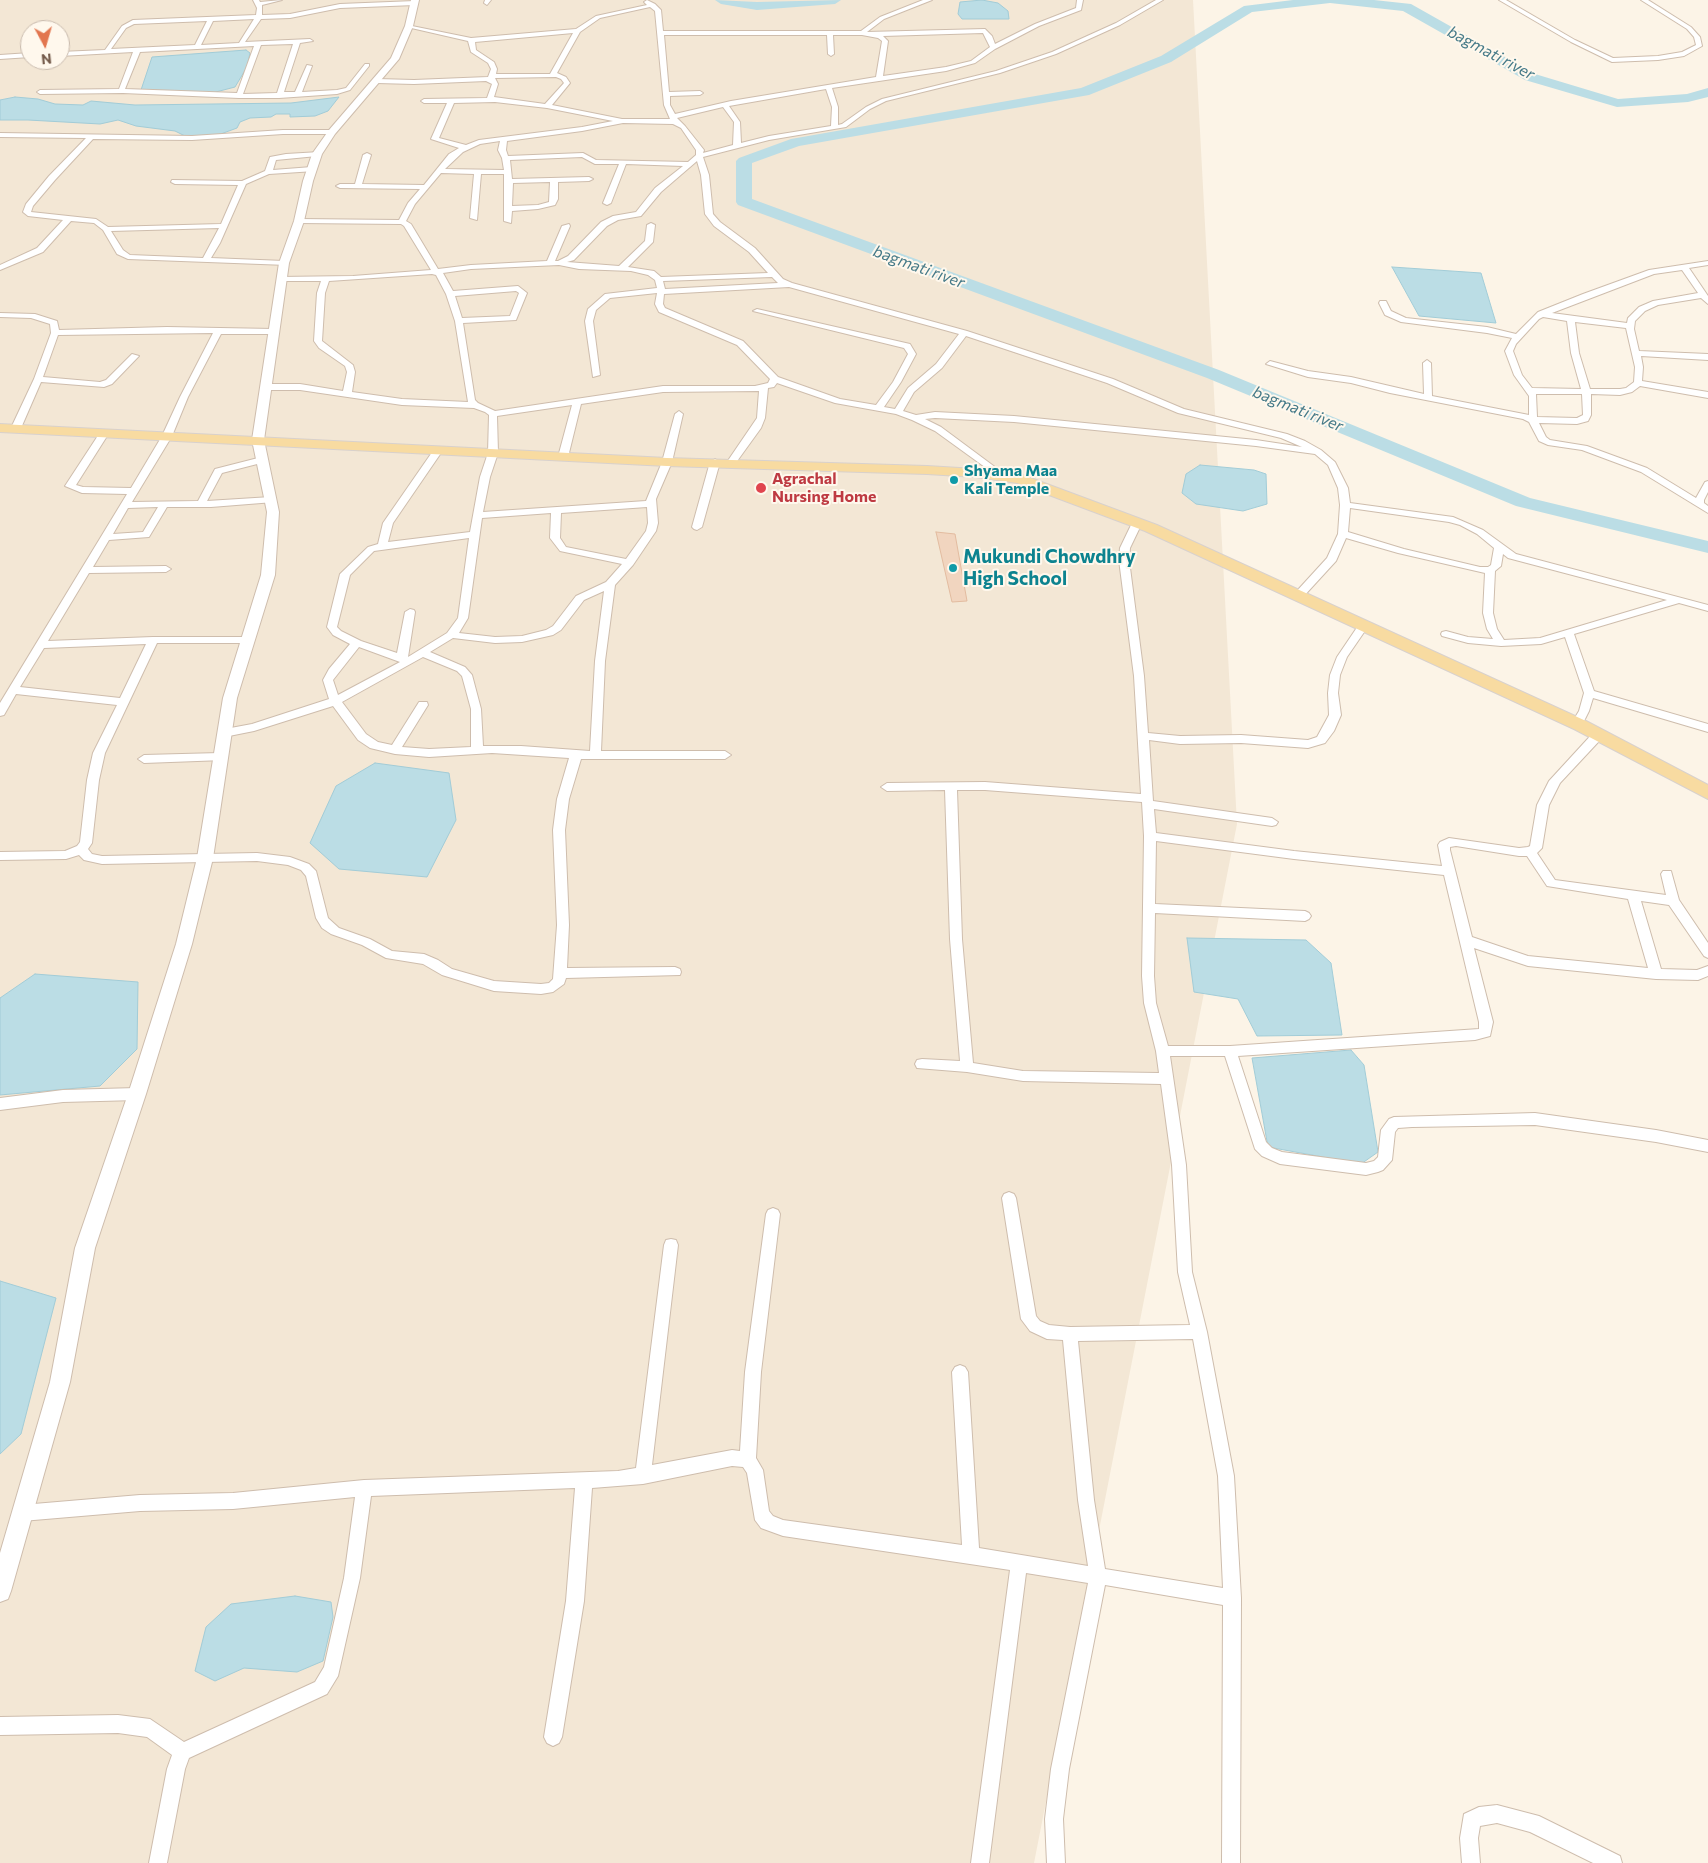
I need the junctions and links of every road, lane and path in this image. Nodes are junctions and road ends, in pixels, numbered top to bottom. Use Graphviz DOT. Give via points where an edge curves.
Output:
graph roads {
  1 [pos="279,0"];
  2 [pos="642,0"];
  3 [pos="929,0"];
  4 [pos="1080,0"];
  5 [pos="1160,0"];
  6 [pos="1502,0"];
  7 [pos="1644,0"];
  8 [pos="258,2"];
  9 [pos="415,2"];
  10 [pos="653,6"];
  11 [pos="259,17"];
  12 [pos="210,19"];
  13 [pos="409,26"];
  14 [pos="578,31"];
  15 [pos="661,33"];
  16 [pos="862,33"];
  17 [pos="830,34"];
  18 [pos="874,34"];
  19 [pos="471,40"];
  20 [pos="310,41"];
  21 [pos="298,42"];
  22 [pos="241,44"];
  23 [pos="258,44"];
  24 [pos="196,47"];
  25 [pos="993,48"];
  26 [pos="137,50"];
  27 [pos="106,51"];
  28 [pos="70,53"];
  29 [pos="831,54"];
  30 [pos="20,56"];
  31 [pos="0,57"];
  32 [pos="367,65"];
  33 [pos="309,66"];
  34 [pos="554,76"];
  35 [pos="492,78"];
  36 [pos="879,78"];
  37 [pos="378,81"];
  38 [pos="829,88"];
  39 [pos="123,91"];
  40 [pos="40,92"];
  41 [pos="700,93"];
  42 [pos="666,94"];
  43 [pos="297,95"];
  44 [pos="239,96"];
  45 [pos="279,96"];
  46 [pos="494,100"];
  47 [pos="424,101"];
  48 [pos="451,101"];
  49 [pos="725,104"];
  50 [pos="547,106"];
  51 [pos="674,120"];
  52 [pos="624,121"];
  53 [pos="834,127"];
  54 [pos="332,132"];
  55 [pos="0,135"];
  56 [pos="91,137"];
  57 [pos="504,139"];
  58 [pos="737,147"];
  59 [pos="465,148"];
  60 [pos="318,154"];
  61 [pos="367,155"];
  62 [pos="700,156"];
  63 [pos="506,158"];
  64 [pos="623,162"];
  65 [pos="691,164"];
  66 [pos="312,169"];
  67 [pos="439,171"];
  68 [pos="268,172"];
  69 [pos="478,172"];
  70 [pos="508,177"];
  71 [pos="589,179"];
  72 [pos="554,180"];
  73 [pos="175,182"];
  74 [pos="244,183"];
  75 [pos="340,186"];
  76 [pos="358,186"];
  77 [pos="426,187"];
  78 [pos="607,203"];
  79 [pos="508,209"];
  80 [pos="69,218"];
  81 [pos="474,218"];
  82 [pos="299,221"];
  83 [pos="402,222"];
  84 [pos="508,222"];
  85 [pos="651,225"];
  86 [pos="224,226"];
  87 [pos="566,226"];
  88 [pos="106,229"];
  89 [pos="205,261"];
  90 [pos="1708,263"];
  91 [pos="284,264"];
  92 [pos="555,264"];
  93 [pos="1684,267"];
  94 [pos="0,268"];
  95 [pos="622,268"];
  96 [pos="436,272"];
  97 [pos="775,276"];
  98 [pos="326,279"];
  99 [pos="660,279"];
  100 [pos="282,280"];
  101 [pos="788,285"];
  102 [pos="660,291"];
  103 [pos="450,294"];
  104 [pos="1705,298"];
  105 [pos="1383,303"];
  106 [pos="757,311"];
  107 [pos="1541,314"];
  108 [pos="0,315"];
  109 [pos="460,320"];
  110 [pos="1571,320"];
  111 [pos="1631,326"];
  112 [pos="218,330"];
  113 [pos="55,332"];
  114 [pos="273,332"];
  115 [pos="964,333"];
  116 [pos="1518,337"];
  117 [pos="1635,353"];
  118 [pos="135,356"];
  119 [pos="1708,357"];
  120 [pos="1427,363"];
  121 [pos="1270,364"];
  122 [pos="596,376"];
  123 [pos="38,379"];
  124 [pos="775,379"];
  125 [pos="1638,383"];
  126 [pos="265,387"];
  127 [pos="764,388"];
  128 [pos="1530,391"];
  129 [pos="1586,392"];
  130 [pos="347,393"];
  131 [pos="1708,395"];
  132 [pos="1428,396"];
  133 [pos="577,402"];
  134 [pos="475,405"];
  135 [pos="878,409"];
  136 [pos="898,412"];
  137 [pos="493,414"];
  138 [pos="679,414"];
  139 [pos="915,418"];
  140 [pos="1533,420"];
  141 [pos="0,428"];
  142 [pos="16,428"];
  143 [pos="104,433"];
  144 [pos="167,436"];
  145 [pos="258,440"];
  146 [pos="438,450"];
  147 [pos="1318,452"];
  148 [pos="493,453"];
  149 [pos="563,456"];
  150 [pos="262,460"];
  151 [pos="667,462"];
  152 [pos="715,462"];
  153 [pos="732,462"];
  154 [pos="1000,475"];
  155 [pos="1708,484"];
  156 [pos="134,491"];
  157 [pos="271,500"];
  158 [pos="201,504"];
  159 [pos="651,504"];
  160 [pos="1699,504"];
  161 [pos="126,505"];
  162 [pos="164,505"];
  163 [pos="1345,505"];
  164 [pos="556,510"];
  165 [pos="1708,510"];
  166 [pos="478,515"];
  167 [pos="1137,523"];
  168 [pos="697,527"];
  169 [pos="475,534"];
  170 [pos="1343,534"];
  171 [pos="106,537"];
  172 [pos="382,546"];
  173 [pos="1499,548"];
  174 [pos="629,563"];
  175 [pos="166,569"];
  176 [pos="86,570"];
  177 [pos="1490,570"];
  178 [pos="610,584"];
  179 [pos="1299,595"];
  180 [pos="1678,600"];
  181 [pos="1708,608"];
  182 [pos="410,612"];
  183 [pos="1364,625"];
  184 [pos="1446,634"];
  185 [pos="1569,634"];
  186 [pos="451,635"];
  187 [pos="153,640"];
  188 [pos="248,640"];
  189 [pos="356,643"];
  190 [pos="1501,643"];
  191 [pos="41,645"];
  192 [pos="422,652"];
  193 [pos="404,659"];
  194 [pos="13,690"];
  195 [pos="1589,693"];
  196 [pos="335,701"];
  197 [pos="124,702"];
  198 [pos="423,704"];
  199 [pos="0,712"];
  200 [pos="1577,724"];
  201 [pos="1708,728"];
  202 [pos="224,732"];
  203 [pos="1598,735"];
  204 [pos="1142,736"];
  205 [pos="395,750"];
  206 [pos="477,750"];
  207 [pos="576,755"];
  208 [pos="725,755"];
  209 [pos="595,756"];
  210 [pos="220,758"];
  211 [pos="144,759"];
  212 [pos="887,787"];
  213 [pos="951,787"];
  214 [pos="1708,793"];
  215 [pos="1147,801"];
  216 [pos="1272,822"];
  217 [pos="1150,836"];
  218 [pos="81,849"];
  219 [pos="1530,851"];
  220 [pos="0,856"];
  221 [pos="205,858"];
  222 [pos="1449,871"];
  223 [pos="1668,874"];
  224 [pos="1633,895"];
  225 [pos="1673,901"];
  226 [pos="1149,908"];
  227 [pos="1305,916"];
  228 [pos="1465,940"];
  229 [pos="1708,953"];
  230 [pos="1708,971"];
  231 [pos="560,972"];
  232 [pos="675,972"];
  233 [pos="1656,974"];
  234 [pos="1163,1051"];
  235 [pos="1230,1051"];
  236 [pos="922,1064"];
  237 [pos="967,1067"];
  238 [pos="1167,1078"];
  239 [pos="137,1094"];
  240 [pos="0,1104"];
  241 [pos="1708,1146"];
  242 [pos="1010,1198"];
  243 [pos="773,1214"];
  244 [pos="670,1245"];
  245 [pos="1199,1332"];
  246 [pos="1070,1334"];
  247 [pos="960,1372"];
  248 [pos="748,1460"];
  249 [pos="643,1476"];
  250 [pos="584,1480"];
  251 [pos="364,1488"];
  252 [pos="22,1513"];
  253 [pos="971,1555"];
  254 [pos="4,1562"];
  255 [pos="1020,1563"];
  256 [pos="1098,1576"];
  257 [pos="0,1591"];
  258 [pos="1232,1598"];
  259 [pos="0,1726"];
  260 [pos="553,1737"];
  261 [pos="182,1752"];
  262 [pos="158,1863"];
  263 [pos="980,1863"];
  264 [pos="1056,1863"];
  265 [pos="1231,1863"];
  266 [pos="1471,1863"];
  267 [pos="1613,1863"];
  1 -- 8 [label="street"];
  2 -- 10 [label="street"];
  3 -- 16 [label="street" via="882,18"];
  4 -- 25 [label="street" via="1079,10 1037,25"];
  5 -- 53 [label="street" via="1118,24 1042,58 951,85 884,100 849,124"];
  6 -- 7 [label="street" via="1612,60 1684,54 1699,46 1697,37 1689,28"];
  8 -- 11 [label="street"];
  9 -- 11 [label="street" via="340,6 290,16"];
  9 -- 13 [label="street"];
  10 -- 14 [label="street" via="598,17"];
  10 -- 15 [label="street" via="658,10"];
  11 -- 12 [label="street"];
  11 -- 22 [label="street"];
  12 -- 24 [label="street"];
  12 -- 27 [label="street" via="127,24"];
  13 -- 19 [label="street"];
  13 -- 37 [label="street" via="395,59"];
  14 -- 19 [label="street"];
  14 -- 34 [label="street"];
  15 -- 17 [label="street"];
  15 -- 42 [label="street"];
  16 -- 17 [label="street"];
  16 -- 18 [label="street"];
  17 -- 29 [label="street"];
  18 -- 25 [label="street" via="985,31"];
  18 -- 36 [label="street" via="885,41"];
  19 -- 35 [label="street" via="473,51 492,62"];
  20 -- 21 [label="street"];
  21 -- 23 [label="street"];
  21 -- 45 [label="street"];
  22 -- 23 [label="street"];
  22 -- 24 [label="street"];
  23 -- 44 [label="street"];
  24 -- 26 [label="street"];
  25 -- 36 [label="street" via="965,64"];
  26 -- 27 [label="street"];
  26 -- 39 [label="street"];
  27 -- 28 [label="street"];
  30 -- 31 [label="street"];
  32 -- 43 [label="street" via="344,91"];
  33 -- 43 [label="street"];
  34 -- 35 [label="street"];
  34 -- 50 [label="street" via="564,78 567,83"];
  35 -- 37 [label="street"];
  35 -- 46 [label="street" via="495,84 490,99"];
  36 -- 38 [label="street"];
  37 -- 54 [label="street"];
  38 -- 49 [label="street"];
  38 -- 53 [label="street" via="835,107"];
  39 -- 40 [label="street"];
  39 -- 44 [label="street"];
  41 -- 42 [label="street"];
  42 -- 51 [label="street"];
  43 -- 45 [label="street"];
  44 -- 45 [label="street"];
  46 -- 48 [label="street"];
  46 -- 50 [label="street"];
  47 -- 48 [label="street"];
  48 -- 59 [label="street" via="436,139"];
  49 -- 51 [label="street"];
  49 -- 58 [label="street" via="738,126"];
  50 -- 52 [label="street"];
  51 -- 52 [label="street"];
  51 -- 62 [label="street" via="700,150"];
  52 -- 57 [label="street"];
  53 -- 58 [label="street"];
  54 -- 56 [label="street" via="192,138"];
  54 -- 60 [label="street"];
  55 -- 56 [label="street"];
  56 -- 80 [label="street" via="52,178 27,212 33,216"];
  57 -- 59 [label="street" via="479,142"];
  57 -- 63 [label="street" via="502,150"];
  58 -- 62 [label="street"];
  59 -- 67 [label="street" via="452,156"];
  60 -- 66 [label="street"];
  60 -- 68 [label="street" via="273,159"];
  61 -- 76 [label="street"];
  62 -- 65 [label="street"];
  62 -- 97 [label="street" via="712,219 752,250"];
  63 -- 64 [label="street" via="583,155 596,162"];
  63 -- 70 [label="street"];
  64 -- 65 [label="street"];
  64 -- 78 [label="street"];
  65 -- 92 [label="street" via="658,190 638,214 604,224 571,258"];
  66 -- 68 [label="street"];
  66 -- 82 [label="street"];
  67 -- 69 [label="street"];
  67 -- 77 [label="street"];
  68 -- 74 [label="street"];
  69 -- 70 [label="street"];
  69 -- 81 [label="street"];
  70 -- 72 [label="street"];
  70 -- 79 [label="street"];
  71 -- 72 [label="street"];
  72 -- 79 [label="street" via="552,203"];
  73 -- 74 [label="street"];
  74 -- 86 [label="street"];
  75 -- 76 [label="street"];
  76 -- 77 [label="street"];
  77 -- 83 [label="street"];
  79 -- 84 [label="street"];
  80 -- 88 [label="street" via="96,221"];
  80 -- 94 [label="street" via="40,250"];
  82 -- 83 [label="street"];
  82 -- 91 [label="street"];
  83 -- 96 [label="street"];
  85 -- 95 [label="street" via="649,242"];
  86 -- 88 [label="street"];
  86 -- 89 [label="street"];
  87 -- 92 [label="street"];
  88 -- 89 [label="street" via="123,256"];
  89 -- 91 [label="street"];
  90 -- 93 [label="street"];
  91 -- 100 [label="street"];
  92 -- 95 [label="street"];
  92 -- 96 [label="street" via="471,267"];
  93 -- 104 [label="street"];
  93 -- 107 [label="street" via="1652,272"];
  95 -- 99 [label="street" via="651,272"];
  96 -- 98 [label="street"];
  96 -- 103 [label="street"];
  97 -- 99 [label="street"];
  97 -- 101 [label="street"];
  98 -- 100 [label="street"];
  98 -- 130 [label="street" via="321,294 318,341 349,365"];
  99 -- 102 [label="street"];
  100 -- 114 [label="street"];
  101 -- 102 [label="street"];
  101 -- 115 [label="street"];
  102 -- 122 [label="street" via="615,294 592,309 589,321"];
  102 -- 124 [label="street" via="658,304 662,310 740,344"];
  103 -- 109 [label="street"];
  103 -- 109 [label="street" via="518,288 523,293 513,318"];
  104 -- 111 [label="street" via="1656,303 1642,309 1631,320"];
  105 -- 116 [label="street" via="1388,312 1404,320"];
  106 -- 135 [label="street" via="908,346 912,354"];
  107 -- 110 [label="street"];
  107 -- 116 [label="street"];
  108 -- 113 [label="street" via="45,319 54,323"];
  109 -- 134 [label="street" via="471,400"];
  110 -- 111 [label="street"];
  110 -- 129 [label="street" via="1574,353"];
  111 -- 117 [label="street"];
  112 -- 113 [label="street"];
  112 -- 114 [label="street"];
  112 -- 144 [label="street"];
  113 -- 123 [label="street"];
  114 -- 126 [label="street"];
  115 -- 136 [label="street" via="939,366 911,390"];
  115 -- 147 [label="street" via="1110,381 1182,411 1284,436"];
  116 -- 128 [label="street" via="1509,351 1510,358"];
  117 -- 119 [label="street"];
  117 -- 125 [label="street"];
  118 -- 123 [label="street" via="109,382 101,385"];
  120 -- 132 [label="street"];
  121 -- 132 [label="street"];
  123 -- 142 [label="street"];
  124 -- 127 [label="street"];
  124 -- 135 [label="street" via="838,401"];
  125 -- 129 [label="street" via="1620,392"];
  125 -- 131 [label="street"];
  126 -- 130 [label="street" via="300,387"];
  126 -- 145 [label="street"];
  127 -- 133 [label="street" via="663,389"];
  127 -- 153 [label="street" via="759,423"];
  128 -- 129 [label="street"];
  128 -- 140 [label="street"];
  129 -- 140 [label="street" via="1587,412 1582,420"];
  130 -- 134 [label="street" via="402,402"];
  132 -- 140 [label="street"];
  133 -- 137 [label="street"];
  133 -- 149 [label="street"];
  134 -- 137 [label="street"];
  135 -- 136 [label="street"];
  136 -- 139 [label="street"];
  137 -- 148 [label="street"];
  138 -- 151 [label="street"];
  139 -- 147 [label="street" via="935,415 1014,420"];
  139 -- 154 [label="street" via="938,429"];
  140 -- 160 [label="street" via="1542,439 1584,448 1644,470"];
  141 -- 142 [label="main road"];
  142 -- 143 [label="main road"];
  143 -- 144 [label="main road"];
  143 -- 156 [label="street" via="70,486 82,490"];
  144 -- 145 [label="main road"];
  144 -- 156 [label="street"];
  145 -- 146 [label="main road"];
  145 -- 150 [label="street"];
  146 -- 148 [label="main road"];
  146 -- 172 [label="street" via="388,523"];
  147 -- 163 [label="street" via="1338,474"];
  148 -- 149 [label="main road"];
  148 -- 166 [label="street" via="484,477"];
  149 -- 151 [label="main road"];
  150 -- 157 [label="street"];
  150 -- 158 [label="street" via="218,471"];
  151 -- 152 [label="main road"];
  151 -- 159 [label="street" via="654,488"];
  152 -- 153 [label="main road"];
  152 -- 168 [label="street"];
  153 -- 154 [label="main road"];
  154 -- 167 [label="main road" via="1020,479"];
  155 -- 160 [label="street"];
  156 -- 161 [label="street"];
  157 -- 158 [label="street"];
  157 -- 188 [label="street" via="268,575"];
  158 -- 162 [label="street"];
  159 -- 164 [label="street"];
  159 -- 174 [label="street" via="651,531"];
  160 -- 165 [label="street"];
  161 -- 162 [label="street"];
  161 -- 171 [label="street"];
  162 -- 171 [label="street" via="146,535"];
  163 -- 170 [label="street"];
  163 -- 173 [label="street" via="1450,519 1480,532"];
  164 -- 166 [label="street"];
  164 -- 174 [label="street" via="555,538 563,549"];
  166 -- 169 [label="street"];
  167 -- 179 [label="main road"];
  167 -- 204 [label="street" via="1125,548 1124,560 1139,676"];
  169 -- 172 [label="street"];
  169 -- 186 [label="street" via="463,618"];
  170 -- 177 [label="street" via="1401,551"];
  170 -- 179 [label="street" via="1332,559"];
  171 -- 176 [label="street"];
  172 -- 189 [label="street" via="371,549 360,558 341,585 332,627"];
  173 -- 177 [label="street" via="1496,566"];
  173 -- 180 [label="street" via="1512,556"];
  174 -- 178 [label="street"];
  175 -- 176 [label="street"];
  176 -- 191 [label="street"];
  177 -- 190 [label="street" via="1488,613 1492,629"];
  178 -- 186 [label="street" via="580,598 557,628 549,632 522,639 495,640"];
  178 -- 209 [label="street" via="600,661"];
  179 -- 183 [label="main road"];
  180 -- 181 [label="street"];
  180 -- 185 [label="street"];
  182 -- 193 [label="street"];
  183 -- 200 [label="main road"];
  183 -- 204 [label="street" via="1342,657 1334,684 1334,715 1321,740 1308,744"];
  184 -- 190 [label="street"];
  185 -- 190 [label="street" via="1541,641"];
  185 -- 195 [label="street"];
  186 -- 192 [label="street"];
  187 -- 188 [label="street"];
  187 -- 191 [label="street"];
  187 -- 197 [label="street"];
  188 -- 202 [label="street" via="230,698"];
  189 -- 193 [label="street"];
  189 -- 196 [label="street" via="330,676"];
  191 -- 194 [label="street"];
  192 -- 193 [label="street"];
  192 -- 206 [label="street" via="467,676 476,709"];
  193 -- 196 [label="street"];
  194 -- 197 [label="street"];
  194 -- 199 [label="street"];
  195 -- 200 [label="street"];
  195 -- 201 [label="street"];
  196 -- 202 [label="street" via="254,727"];
  196 -- 205 [label="street" via="362,736 374,745"];
  197 -- 218 [label="street" via="99,753 92,780 86,843"];
  198 -- 205 [label="street"];
  200 -- 203 [label="main road"];
  202 -- 210 [label="street"];
  203 -- 214 [label="main road"];
  203 -- 219 [label="street" via="1555,781 1542,805 1536,848"];
  204 -- 215 [label="street"];
  205 -- 206 [label="street" via="429,753"];
  206 -- 207 [label="street"];
  207 -- 209 [label="street"];
  207 -- 231 [label="street" via="563,799 559,830 563,925"];
  208 -- 209 [label="street"];
  210 -- 211 [label="street"];
  210 -- 221 [label="street"];
  212 -- 213 [label="street"];
  213 -- 215 [label="street" via="985,786"];
  213 -- 237 [label="street" via="956,939"];
  215 -- 216 [label="street"];
  215 -- 217 [label="street"];
  217 -- 222 [label="street"];
  217 -- 226 [label="street"];
  218 -- 220 [label="street" via="66,855"];
  218 -- 221 [label="street" via="88,857 102,860"];
  219 -- 222 [label="street" via="1449,842 1444,845 1444,850"];
  219 -- 224 [label="street" via="1551,883 1558,886"];
  221 -- 231 [label="street" via="258,857 290,861 305,867 312,874 326,925 390,955 424,960 466,979 521,989 553,987 559,981"];
  221 -- 239 [label="street" via="184,944"];
  222 -- 228 [label="street"];
  223 -- 225 [label="street"];
  224 -- 225 [label="street"];
  224 -- 233 [label="street"];
  225 -- 229 [label="street"];
  226 -- 227 [label="street"];
  226 -- 234 [label="street" via="1150,1003"];
  228 -- 233 [label="street" via="1528,961"];
  228 -- 235 [label="street" via="1486,1022 1485,1032"];
  230 -- 233 [label="street"];
  231 -- 232 [label="street"];
  234 -- 235 [label="street"];
  234 -- 238 [label="street"];
  235 -- 241 [label="street" via="1260,1146 1280,1158 1366,1169 1378,1166 1385,1160 1388,1130 1394,1123 1412,1121 1535,1119"];
  236 -- 237 [label="street"];
  237 -- 238 [label="street" via="1023,1076"];
  238 -- 245 [label="street" via="1179,1165 1185,1272"];
  239 -- 240 [label="street" via="63,1096"];
  239 -- 252 [label="street" via="85,1248 60,1382"];
  242 -- 246 [label="street" via="1029,1319 1047,1332"];
  243 -- 248 [label="street" via="754,1372"];
  244 -- 249 [label="street"];
  245 -- 246 [label="street"];
  245 -- 258 [label="street" via="1226,1476"];
  246 -- 256 [label="street" via="1086,1500"];
  247 -- 253 [label="street"];
  248 -- 249 [label="street" via="732,1458"];
  248 -- 253 [label="street" via="755,1470 761,1514 767,1522 783,1528"];
  249 -- 250 [label="street"];
  250 -- 251 [label="street"];
  250 -- 260 [label="street" via="576,1601"];
  251 -- 252 [label="street" via="233,1501 140,1503"];
  251 -- 261 [label="street" via="352,1578 332,1670 322,1688"];
  252 -- 254 [label="street"];
  253 -- 255 [label="street"];
  254 -- 257 [label="street"];
  255 -- 256 [label="street"];
  255 -- 263 [label="street"];
  256 -- 258 [label="street"];
  256 -- 264 [label="street" via="1060,1769 1054,1819"];
  258 -- 265 [label="street"];
  259 -- 261 [label="street" via="118,1724 150,1728"];
  261 -- 262 [label="street"];
  266 -- 267 [label="street" via="1468,1838 1471,1821 1479,1816 1497,1814 1532,1824"];
}
